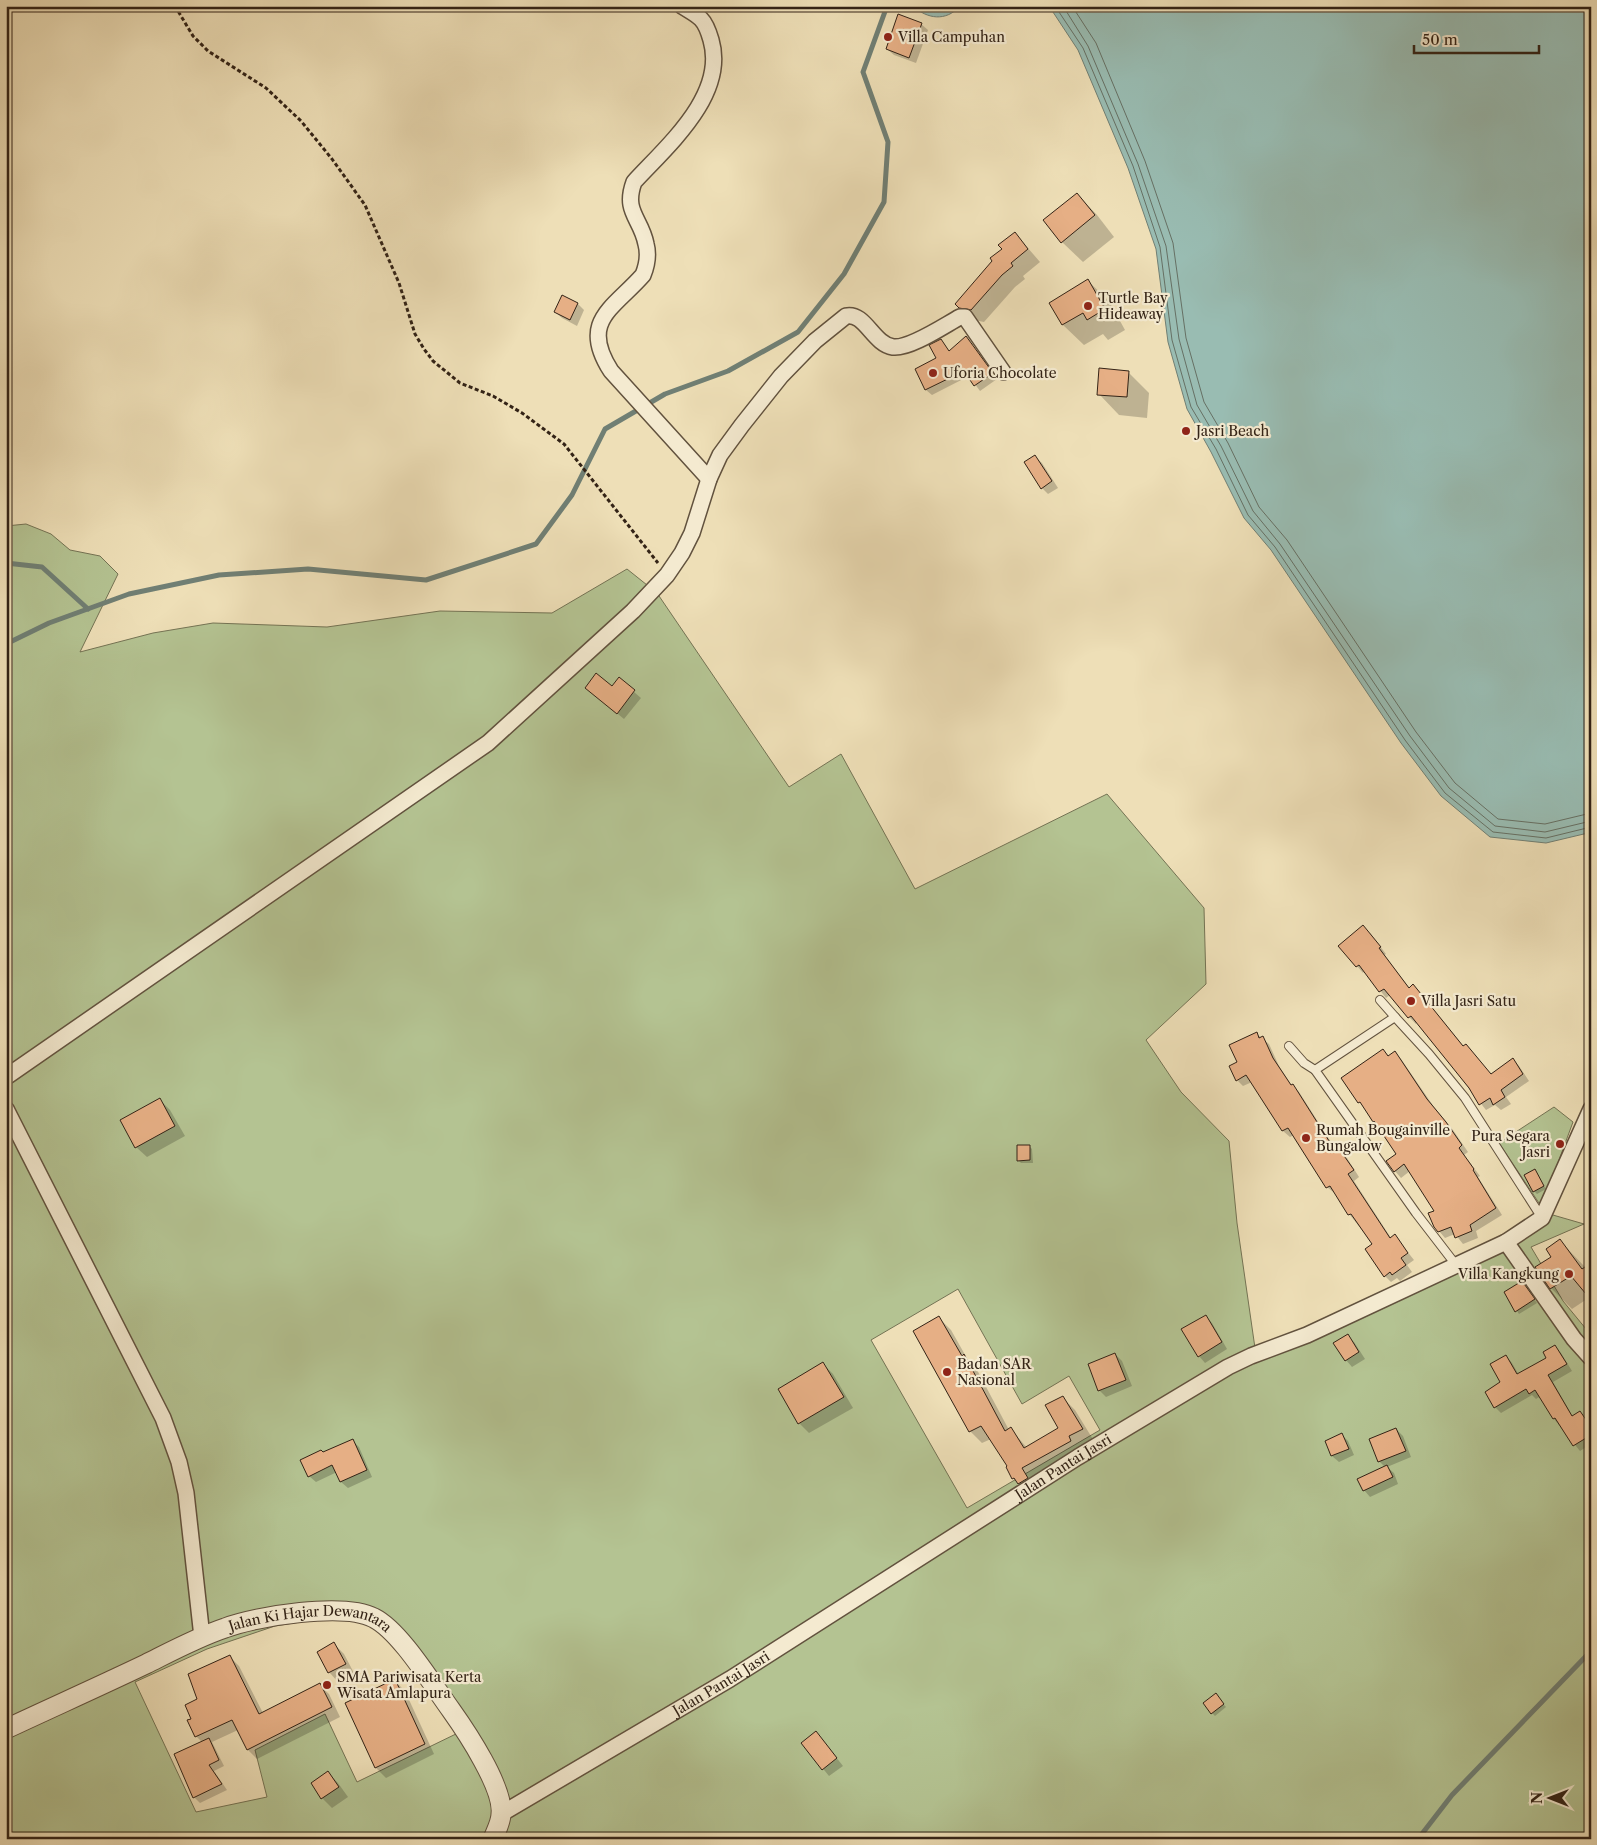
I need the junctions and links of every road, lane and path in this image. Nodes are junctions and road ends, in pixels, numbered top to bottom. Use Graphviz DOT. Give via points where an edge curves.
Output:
graph roads {
  1 [pos="174,6"];
  2 [pos="682,6"];
  3 [pos="1003,372"];
  4 [pos="709,479"];
  5 [pos="667,575"];
  6 [pos="1380,1000"];
  7 [pos="1395,1016"];
  8 [pos="1289,1046"];
  9 [pos="1315,1070"];
  10 [pos="6,1077"];
  11 [pos="6,1109"];
  12 [pos="1591,1109"];
  13 [pos="1542,1218"];
  14 [pos="1506,1242"];
  15 [pos="1456,1265"];
  16 [pos="1591,1358"];
  17 [pos="202,1637"];
  18 [pos="6,1730"];
  19 [pos="501,1814"];
  20 [pos="493,1839"];
  1 -- 5 [label="path" via="193,36 208,51 266,88 301,121 332,159 364,205 399,283 415,334 433,361 460,383 493,396 522,413 564,444"];
  2 -- 4 [label="street" via="702,20 711,40 714,63 703,99 690,120 634,182 630,194 632,210 646,243 646,268 644,275 605,313 598,334 599,346 611,371"];
  3 -- 4 [label="street" via="965,317 914,342 893,347 877,338 858,317 846,316 815,341 782,376 720,455"];
  4 -- 5 [label="street" via="692,533"];
  5 -- 10 [label="street" via="633,611 488,744"];
  6 -- 7 [label="lane"];
  7 -- 9 [label="lane"];
  7 -- 13 [label="lane" via="1465,1098"];
  8 -- 9 [label="lane"];
  9 -- 15 [label="lane"];
  11 -- 17 [label="street" via="164,1418 186,1493"];
  12 -- 13 [label="street"];
  13 -- 14 [label="street, Jalan Pantai Jasri"];
  14 -- 15 [label="street, Jalan Pantai Jasri"];
  14 -- 16 [label="street"];
  15 -- 19 [label="street, Jalan Pantai Jasri" via="1307,1335 1228,1367 1078,1457 730,1679"];
  17 -- 18 [label="street, Jalan Ki Hajar Dewantara"];
  17 -- 19 [label="street, Jalan Ki Hajar Dewantara" via="227,1627 317,1611 344,1611 372,1617 389,1627 475,1747 498,1793"];
  19 -- 20 [label="street, Jalan Ki Hajar Dewantara"];
}
